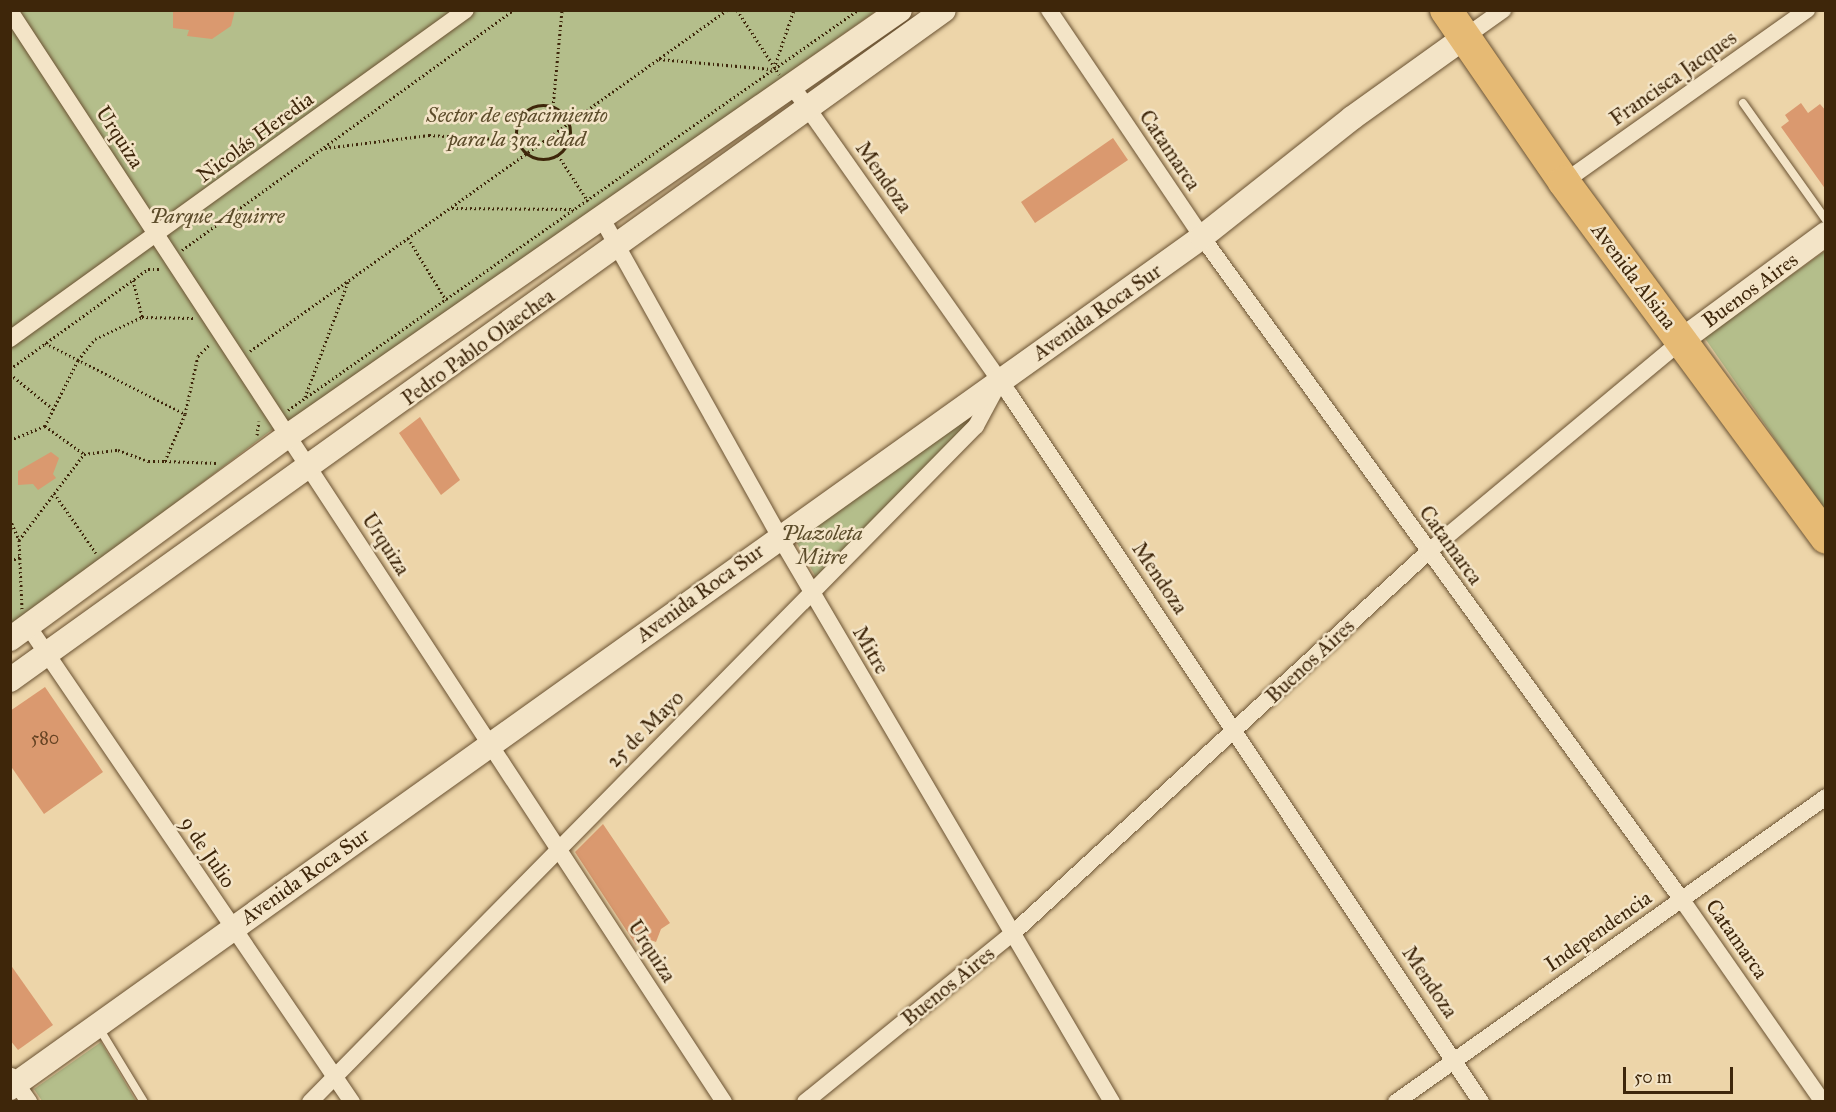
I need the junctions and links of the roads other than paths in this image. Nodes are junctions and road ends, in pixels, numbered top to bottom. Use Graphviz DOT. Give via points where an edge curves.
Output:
graph roads {
  1 [pos="466,10"];
  2 [pos="900,10"];
  3 [pos="944,10"];
  4 [pos="1048,10"];
  5 [pos="1446,10"];
  6 [pos="1503,10"];
  7 [pos="1807,10"];
  8 [pos="10,11"];
  9 [pos="1465,37"];
  10 [pos="792,86"];
  11 [pos="1743,104"];
  12 [pos="809,109"];
  13 [pos="1564,182"];
  14 [pos="594,208"];
  15 [pos="1826,220"];
  16 [pos="1826,234"];
  17 [pos="158,236"];
  18 [pos="1202,237"];
  19 [pos="615,249"];
  20 [pos="10,339"];
  21 [pos="1682,340"];
  22 [pos="1000,381"];
  23 [pos="283,426"];
  24 [pos="310,468"];
  25 [pos="779,536"];
  26 [pos="1826,538"];
  27 [pos="1428,552"];
  28 [pos="813,594"];
  29 [pos="19,622"];
  30 [pos="47,653"];
  31 [pos="10,680"];
  32 [pos="1235,729"];
  33 [pos="490,744"];
  34 [pos="1826,797"];
  35 [pos="557,848"];
  36 [pos="1682,900"];
  37 [pos="233,928"];
  38 [pos="1012,934"];
  39 [pos="97,1026"];
  40 [pos="1455,1059"];
  41 [pos="334,1075"];
  42 [pos="17,1087"];
  43 [pos="144,1101"];
  44 [pos="310,1101"];
  45 [pos="352,1101"];
  46 [pos="724,1101"];
  47 [pos="806,1101"];
  48 [pos="1112,1101"];
  49 [pos="1396,1101"];
  50 [pos="1481,1101"];
  51 [pos="1823,1101"];
  1 -- 17 [label="street, Nicolás Heredia"];
  2 -- 10 [label="street, Pedro Pablo Olaechea"];
  3 -- 12 [label="street, Pedro Pablo Olaechea"];
  4 -- 18 [label="street, Catamarca"];
  5 -- 9 [label="highway, Avenida Alsina"];
  6 -- 9 [label="street, Avenida Roca Sur"];
  7 -- 13 [label="street, Francisca Jacques"];
  8 -- 17 [label="street, Urquiza"];
  9 -- 13 [label="highway, Avenida Alsina"];
  9 -- 18 [label="street, Avenida Roca Sur" via="1352,118"];
  10 -- 12 [label="street, Mendoza"];
  10 -- 14 [label="street, Pedro Pablo Olaechea"];
  11 -- 15 [label="lane"];
  12 -- 19 [label="street, Pedro Pablo Olaechea"];
  12 -- 22 [label="street, Mendoza"];
  13 -- 21 [label="highway, Avenida Alsina"];
  14 -- 19 [label="street, Mitre"];
  14 -- 23 [label="street, Pedro Pablo Olaechea"];
  16 -- 21 [label="street, Buenos Aires"];
  17 -- 20 [label="street, Nicolás Heredia"];
  17 -- 23 [label="street, Urquiza" via="164,265"];
  18 -- 22 [label="street, Avenida Roca Sur"];
  18 -- 27 [label="street, Catamarca"];
  19 -- 24 [label="street, Pedro Pablo Olaechea"];
  19 -- 25 [label="street, Mitre"];
  21 -- 26 [label="highway, Avenida Alsina"];
  21 -- 27 [label="street, Buenos Aires"];
  22 -- 25 [label="street, Avenida Roca Sur"];
  22 -- 28 [label="street, 25 de Mayo" via="976,426"];
  22 -- 32 [label="street, Mendoza"];
  23 -- 24 [label="street, Urquiza"];
  23 -- 29 [label="street, Pedro Pablo Olaechea"];
  24 -- 30 [label="street, Pedro Pablo Olaechea"];
  24 -- 33 [label="street, Urquiza"];
  25 -- 28 [label="street, Mitre"];
  25 -- 33 [label="street, Avenida Roca Sur"];
  27 -- 32 [label="street, Buenos Aires"];
  27 -- 36 [label="street, Catamarca"];
  28 -- 35 [label="street, 25 de Mayo"];
  28 -- 38 [label="street, Mitre"];
  29 -- 30 [label="street, 9 de Julio"];
  30 -- 31 [label="street, Pedro Pablo Olaechea"];
  30 -- 37 [label="street, 9 de Julio"];
  32 -- 38 [label="street, Buenos Aires"];
  32 -- 40 [label="street, Mendoza"];
  33 -- 35 [label="street, Urquiza"];
  33 -- 37 [label="street, Avenida Roca Sur"];
  34 -- 36 [label="street, Independencia"];
  35 -- 41 [label="street, 25 de Mayo"];
  35 -- 46 [label="street, Urquiza"];
  36 -- 40 [label="street, Independencia"];
  36 -- 51 [label="street, Catamarca"];
  37 -- 39 [label="street, Avenida Roca Sur"];
  37 -- 41 [label="street, 9 de Julio"];
  38 -- 47 [label="street, Buenos Aires"];
  38 -- 48 [label="street, Mitre"];
  39 -- 42 [label="street, Avenida Roca Sur"];
  39 -- 43 [label="lane"];
  40 -- 49 [label="street, Independencia"];
  40 -- 50 [label="street, Mendoza"];
  41 -- 44 [label="street, 25 de Mayo"];
  41 -- 45 [label="street, 9 de Julio"];
}
